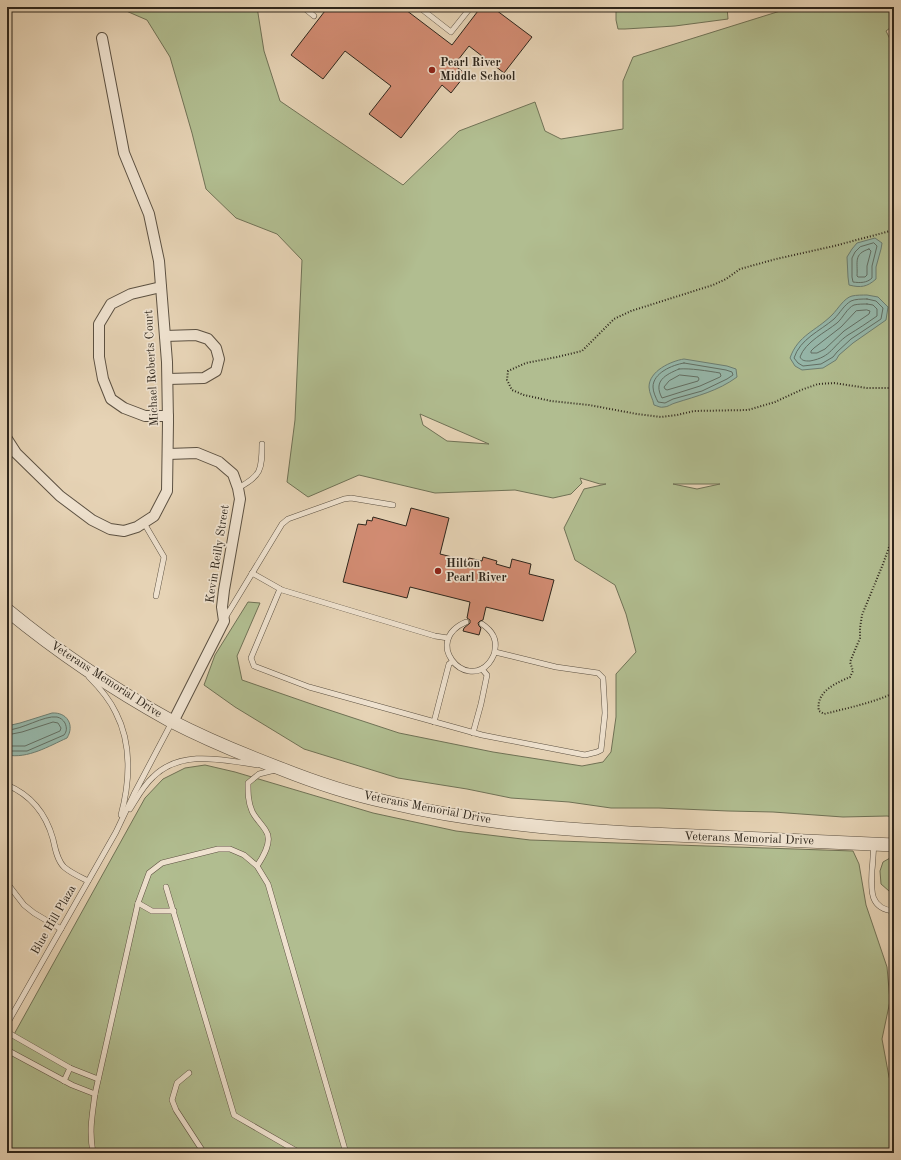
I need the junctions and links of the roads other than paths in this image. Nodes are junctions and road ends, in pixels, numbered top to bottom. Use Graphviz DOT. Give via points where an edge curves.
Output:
graph roads {
  1 [pos="303,7"];
  2 [pos="419,7"];
  3 [pos="471,7"];
  4 [pos="314,16"];
  5 [pos="102,38"];
  6 [pos="161,287"];
  7 [pos="165,336"];
  8 [pos="168,379"];
  9 [pos="168,416"];
  10 [pos="7,439"];
  11 [pos="262,444"];
  12 [pos="168,454"];
  13 [pos="238,488"];
  14 [pos="392,505"];
  15 [pos="144,523"];
  16 [pos="252,574"];
  17 [pos="280,589"];
  18 [pos="156,596"];
  19 [pos="7,610"];
  20 [pos="224,621"];
  21 [pos="466,622"];
  22 [pos="482,624"];
  23 [pos="448,638"];
  24 [pos="495,652"];
  25 [pos="69,658"];
  26 [pos="452,662"];
  27 [pos="482,669"];
  28 [pos="173,722"];
  29 [pos="434,722"];
  30 [pos="473,733"];
  31 [pos="282,769"];
  32 [pos="7,785"];
  33 [pos="116,832"];
  34 [pos="874,844"];
  35 [pos="894,845"];
  36 [pos="257,866"];
  37 [pos="88,881"];
  38 [pos="7,883"];
  39 [pos="166,886"];
  40 [pos="138,903"];
  41 [pos="174,911"];
  42 [pos="894,911"];
  43 [pos="61,930"];
  44 [pos="8,1022"];
  45 [pos="7,1032"];
  46 [pos="7,1050"];
  47 [pos="70,1068"];
  48 [pos="189,1073"];
  49 [pos="98,1079"];
  50 [pos="64,1081"];
  51 [pos="95,1094"];
  52 [pos="93,1153"];
  53 [pos="204,1153"];
  54 [pos="300,1153"];
  55 [pos="346,1153"];
  1 -- 4 [label="lane"];
  2 -- 3 [label="lane" via="451,32"];
  5 -- 6 [label="street, Michael Roberts Court" via="124,153 149,214 159,261"];
  6 -- 7 [label="street, Michael Roberts Court"];
  6 -- 9 [label="street" via="131,294 111,304 99,324 99,357 110,399 145,416"];
  7 -- 8 [label="street, Michael Roberts Court"];
  7 -- 8 [label="street" via="196,335 208,339 216,348 219,359 216,371 204,378"];
  8 -- 9 [label="street, Michael Roberts Court"];
  9 -- 12 [label="street, Michael Roberts Court"];
  10 -- 15 [label="street, Michael Roberts Court" via="16,453 60,496 92,520 110,530 124,531"];
  11 -- 13 [label="lane" via="260,470 251,481"];
  12 -- 13 [label="street, Kevin Reilly Street" via="197,453 219,462 233,474"];
  12 -- 15 [label="street, Michael Roberts Court" via="167,491 154,516"];
  13 -- 20 [label="street, Kevin Reilly Street" via="240,498 222,607"];
  14 -- 16 [label="lane" via="350,498 288,519 282,524"];
  15 -- 18 [label="lane" via="164,557"];
  16 -- 17 [label="lane"];
  16 -- 20 [label="lane"];
  17 -- 23 [label="lane"];
  17 -- 29 [label="lane" via="251,658 254,666 310,687"];
  19 -- 25 [label="street, Veterans Memorial Drive"];
  20 -- 28 [label="street, Kevin Reilly Street"];
  21 -- 23 [label="lane" via="452,630"];
  22 -- 24 [label="lane" via="494,635"];
  23 -- 26 [label="lane" via="446,645"];
  24 -- 27 [label="lane"];
  24 -- 30 [label="lane" via="556,667 598,673 603,678 605,712 601,750 585,755"];
  25 -- 28 [label="street, Veterans Memorial Drive" via="118,691"];
  25 -- 33 [label="lane, Blue Hill Plaza" via="109,700 116,712 127,745 127,782"];
  26 -- 27 [label="lane" via="464,670"];
  26 -- 29 [label="lane" via="449,664"];
  27 -- 30 [label="lane" via="487,675"];
  28 -- 31 [label="street, Veterans Memorial Drive" via="228,748"];
  28 -- 33 [label="lane, Blue Hill Plaza"];
  29 -- 30 [label="lane"];
  31 -- 33 [label="lane, Blue Hill Plaza" via="211,759 191,759 171,765 153,776"];
  31 -- 34 [label="street, Veterans Memorial Drive" via="334,788 387,802 494,822 604,832"];
  31 -- 36 [label="lane" via="259,774 248,783 248,803 252,813 268,833 264,856"];
  32 -- 37 [label="lane" via="21,792 37,806 48,824 60,861 68,870"];
  33 -- 37 [label="lane, Blue Hill Plaza"];
  34 -- 35 [label="street, Veterans Memorial Drive"];
  34 -- 42 [label="lane" via="874,898 880,906"];
  36 -- 40 [label="lane" via="244,855 230,849 218,849 162,863 149,873"];
  36 -- 55 [label="lane" via="268,884"];
  37 -- 43 [label="lane, Blue Hill Plaza"];
  38 -- 43 [label="lane" via="24,905"];
  39 -- 41 [label="lane"];
  40 -- 41 [label="lane" via="152,911"];
  40 -- 49 [label="lane"];
  41 -- 54 [label="lane" via="234,1115"];
  43 -- 44 [label="lane, Blue Hill Plaza"];
  45 -- 47 [label="lane"];
  46 -- 50 [label="lane"];
  47 -- 49 [label="lane"];
  47 -- 50 [label="lane"];
  48 -- 53 [label="lane" via="177,1083 172,1100"];
  49 -- 51 [label="lane"];
  50 -- 51 [label="lane"];
  51 -- 52 [label="lane" via="90,1125"];
}
